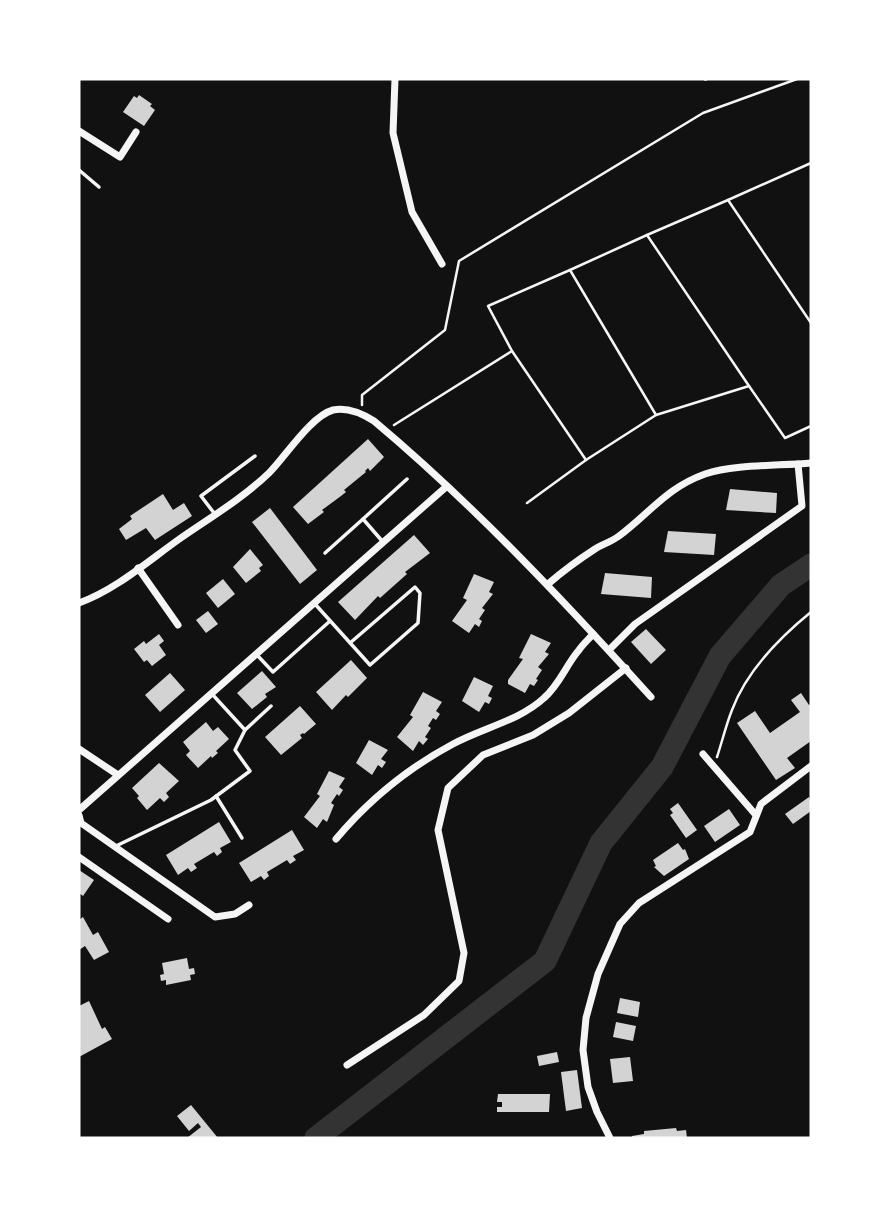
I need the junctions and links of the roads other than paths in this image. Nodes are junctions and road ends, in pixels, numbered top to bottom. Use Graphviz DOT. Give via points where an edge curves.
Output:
graph roads {
  1 [pos="395,79"];
  2 [pos="79,131"];
  3 [pos="136,132"];
  4 [pos="79,170"];
  5 [pos="99,187"];
  6 [pos="442,264"];
  7 [pos="255,456"];
  8 [pos="811,463"];
  9 [pos="798,464"];
  10 [pos="407,479"];
  11 [pos="446,487"];
  12 [pos="215,514"];
  13 [pos="363,519"];
  14 [pos="383,542"];
  15 [pos="324,552"];
  16 [pos="138,568"];
  17 [pos="548,584"];
  18 [pos="79,603"];
  19 [pos="313,603"];
  20 [pos="330,621"];
  21 [pos="178,625"];
  22 [pos="593,634"];
  23 [pos="350,643"];
  24 [pos="610,650"];
  25 [pos="256,653"];
  26 [pos="626,668"];
  27 [pos="211,693"];
  28 [pos="652,698"];
  29 [pos="271,706"];
  30 [pos="245,730"];
  31 [pos="79,749"];
  32 [pos="703,754"];
  33 [pos="811,766"];
  34 [pos="118,775"];
  35 [pos="216,796"];
  36 [pos="79,810"];
  37 [pos="755,814"];
  38 [pos="79,815"];
  39 [pos="242,838"];
  40 [pos="336,839"];
  41 [pos="115,847"];
  42 [pos="79,857"];
  43 [pos="249,905"];
  44 [pos="169,919"];
  45 [pos="347,1065"];
  46 [pos="610,1138"];
  1 -- 6 [label="street" via="393,133 412,212"];
  2 -- 3 [label="street" via="120,157"];
  4 -- 5 [label="lane"];
  7 -- 12 [label="lane" via="201,496"];
  8 -- 9 [label="street"];
  9 -- 17 [label="street" via="722,470 684,483 664,494 616,538"];
  9 -- 24 [label="street" via="802,506 635,624"];
  10 -- 13 [label="lane"];
  11 -- 12 [label="street" via="362,414 334,410 316,421 269,473"];
  11 -- 14 [label="street"];
  11 -- 17 [label="street"];
  12 -- 16 [label="street"];
  13 -- 14 [label="lane"];
  13 -- 15 [label="lane"];
  14 -- 19 [label="street"];
  16 -- 18 [label="street"];
  16 -- 21 [label="street"];
  17 -- 22 [label="street"];
  19 -- 20 [label="lane"];
  19 -- 25 [label="street"];
  20 -- 23 [label="lane"];
  20 -- 25 [label="lane" via="273,672"];
  22 -- 24 [label="street"];
  22 -- 40 [label="street" via="545,698 416,766"];
  23 -- 23 [label="lane" via="370,665 418,623 421,593 415,587"];
  24 -- 26 [label="street"];
  25 -- 27 [label="street"];
  26 -- 28 [label="street"];
  26 -- 45 [label="street" via="557,721 484,755 448,788 438,830 464,953 459,981 424,1015"];
  27 -- 30 [label="lane"];
  27 -- 34 [label="street"];
  29 -- 30 [label="lane"];
  30 -- 35 [label="lane" via="235,750 250,771"];
  31 -- 34 [label="street"];
  32 -- 37 [label="street"];
  33 -- 37 [label="street" via="761,804"];
  34 -- 36 [label="street"];
  35 -- 39 [label="lane"];
  35 -- 41 [label="lane"];
  37 -- 46 [label="street" via="750,832 639,903 620,924 598,974 583,1050 588,1087"];
  38 -- 41 [label="street" via="80,823"];
  41 -- 43 [label="street" via="215,917 235,914"];
  42 -- 44 [label="street"];
}
